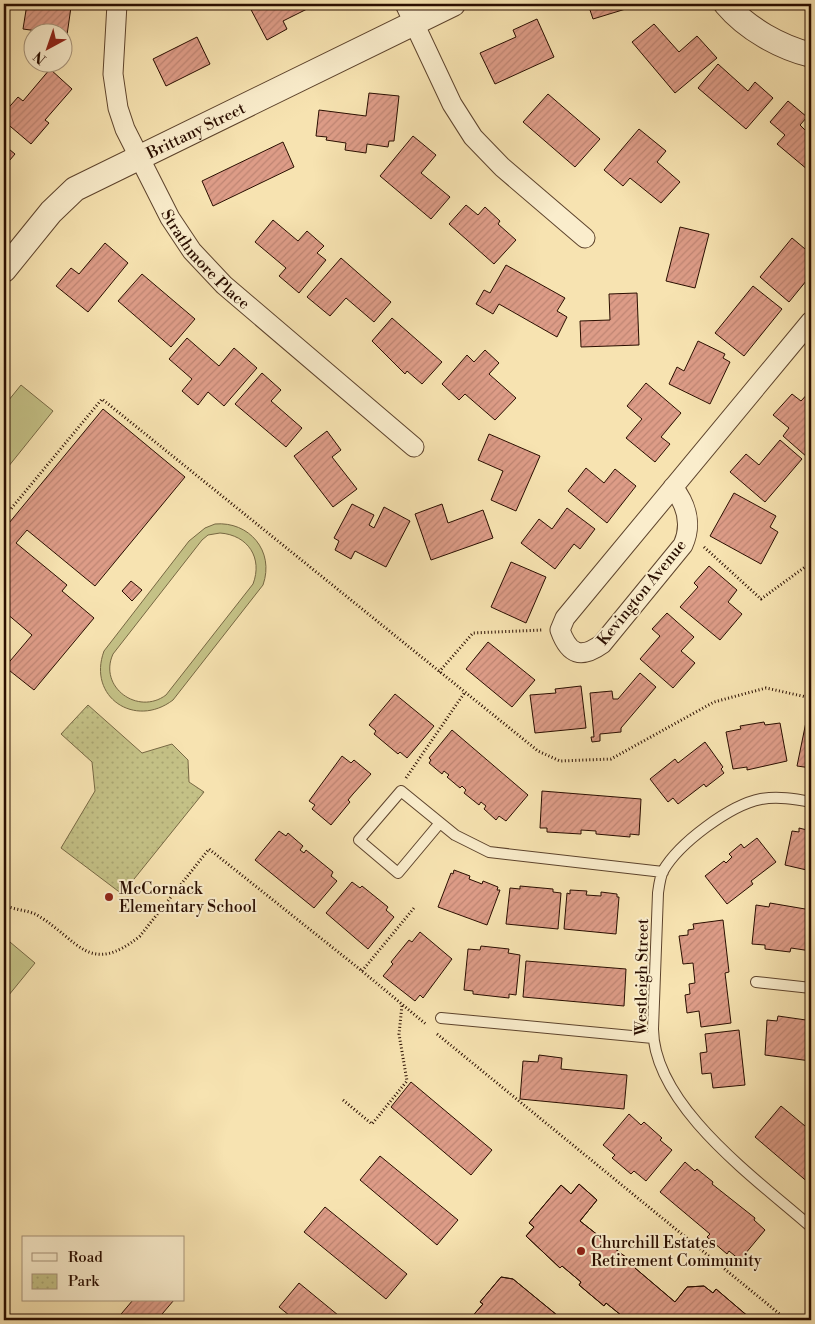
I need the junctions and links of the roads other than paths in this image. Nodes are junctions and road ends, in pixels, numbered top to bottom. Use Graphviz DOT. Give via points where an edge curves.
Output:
graph roads {
  1 [pos="117,4"];
  2 [pos="453,4"];
  3 [pos="726,4"];
  4 [pos="410,13"];
  5 [pos="811,55"];
  6 [pos="139,156"];
  7 [pos="585,238"];
  8 [pos="4,270"];
  9 [pos="811,320"];
  10 [pos="414,447"];
  11 [pos="674,487"];
  12 [pos="811,802"];
  13 [pos="439,824"];
  14 [pos="663,872"];
  15 [pos="756,982"];
  16 [pos="811,988"];
  17 [pos="441,1018"];
  18 [pos="653,1038"];
  19 [pos="811,1227"];
  1 -- 6 [label="street, Strathmore Place" via="114,89 118,108"];
  2 -- 4 [label="street, Brittany Street"];
  3 -- 5 [label="street" via="752,28 778,44"];
  4 -- 6 [label="street, Brittany Street"];
  4 -- 7 [label="street" via="452,104 473,137"];
  6 -- 8 [label="street, Brittany Street" via="64,198"];
  6 -- 10 [label="street, Strathmore Place" via="170,218 192,251 224,285"];
  9 -- 11 [label="street"];
  11 -- 11 [label="street, Kevington Avenue" via="565,618 560,630 565,644 576,652 590,653 602,644 683,546 688,533 683,499"];
  12 -- 14 [label="lane" via="762,799 730,811 696,837"];
  13 -- 13 [label="lane" via="398,872 359,840 401,791"];
  13 -- 14 [label="lane" via="489,852"];
  14 -- 18 [label="lane, Westleigh Street" via="658,893"];
  15 -- 16 [label="lane"];
  17 -- 18 [label="lane"];
  18 -- 19 [label="lane, Westleigh Street" via="670,1083 705,1133"];
}
